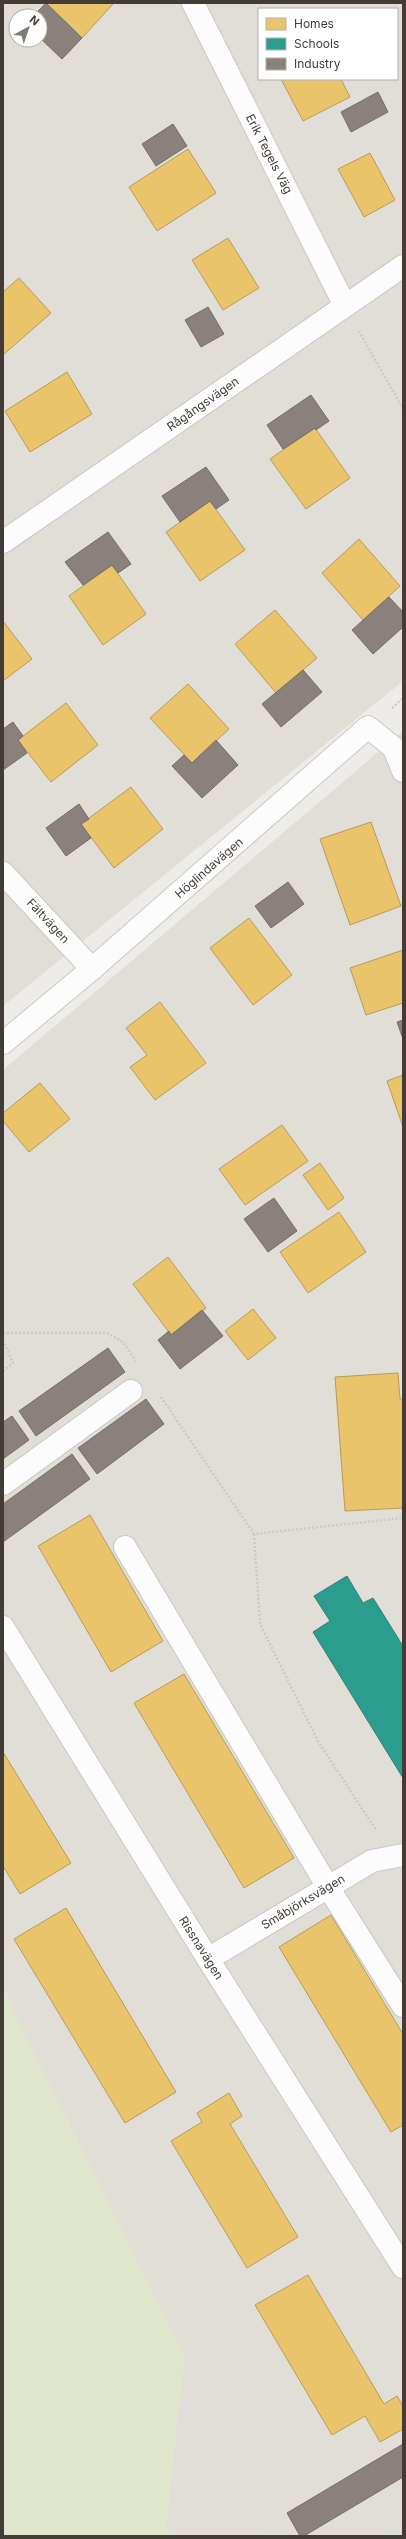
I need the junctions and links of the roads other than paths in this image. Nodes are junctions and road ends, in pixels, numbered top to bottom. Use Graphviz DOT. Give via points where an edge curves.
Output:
graph roads {
  1 [pos="193,3"];
  2 [pos="403,266"];
  3 [pos="345,306"];
  4 [pos="3,542"];
  5 [pos="403,771"];
  6 [pos="3,873"];
  7 [pos="92,969"];
  8 [pos="3,1044"];
  9 [pos="131,1391"];
  10 [pos="3,1484"];
  11 [pos="125,1547"];
  12 [pos="3,1626"];
  13 [pos="398,1856"];
  14 [pos="328,1888"];
  15 [pos="208,1959"];
  16 [pos="403,2006"];
  17 [pos="403,2267"];
  1 -- 3 [label="street, Erik Tegels Väg"];
  2 -- 3 [label="street, Rågångsvägen"];
  3 -- 4 [label="street, Rågångsvägen"];
  5 -- 7 [label="street, Höglindavägen" via="394,748 368,728"];
  6 -- 7 [label="street, Fältvägen"];
  7 -- 8 [label="street, Höglindavägen"];
  9 -- 10 [label="street"];
  11 -- 14 [label="street"];
  12 -- 15 [label="street, Rissnavägen"];
  13 -- 14 [label="street, Småbjörksvägen" via="372,1861"];
  14 -- 15 [label="street, Småbjörksvägen"];
  14 -- 16 [label="street"];
  15 -- 17 [label="street, Rissnavägen"];
}
